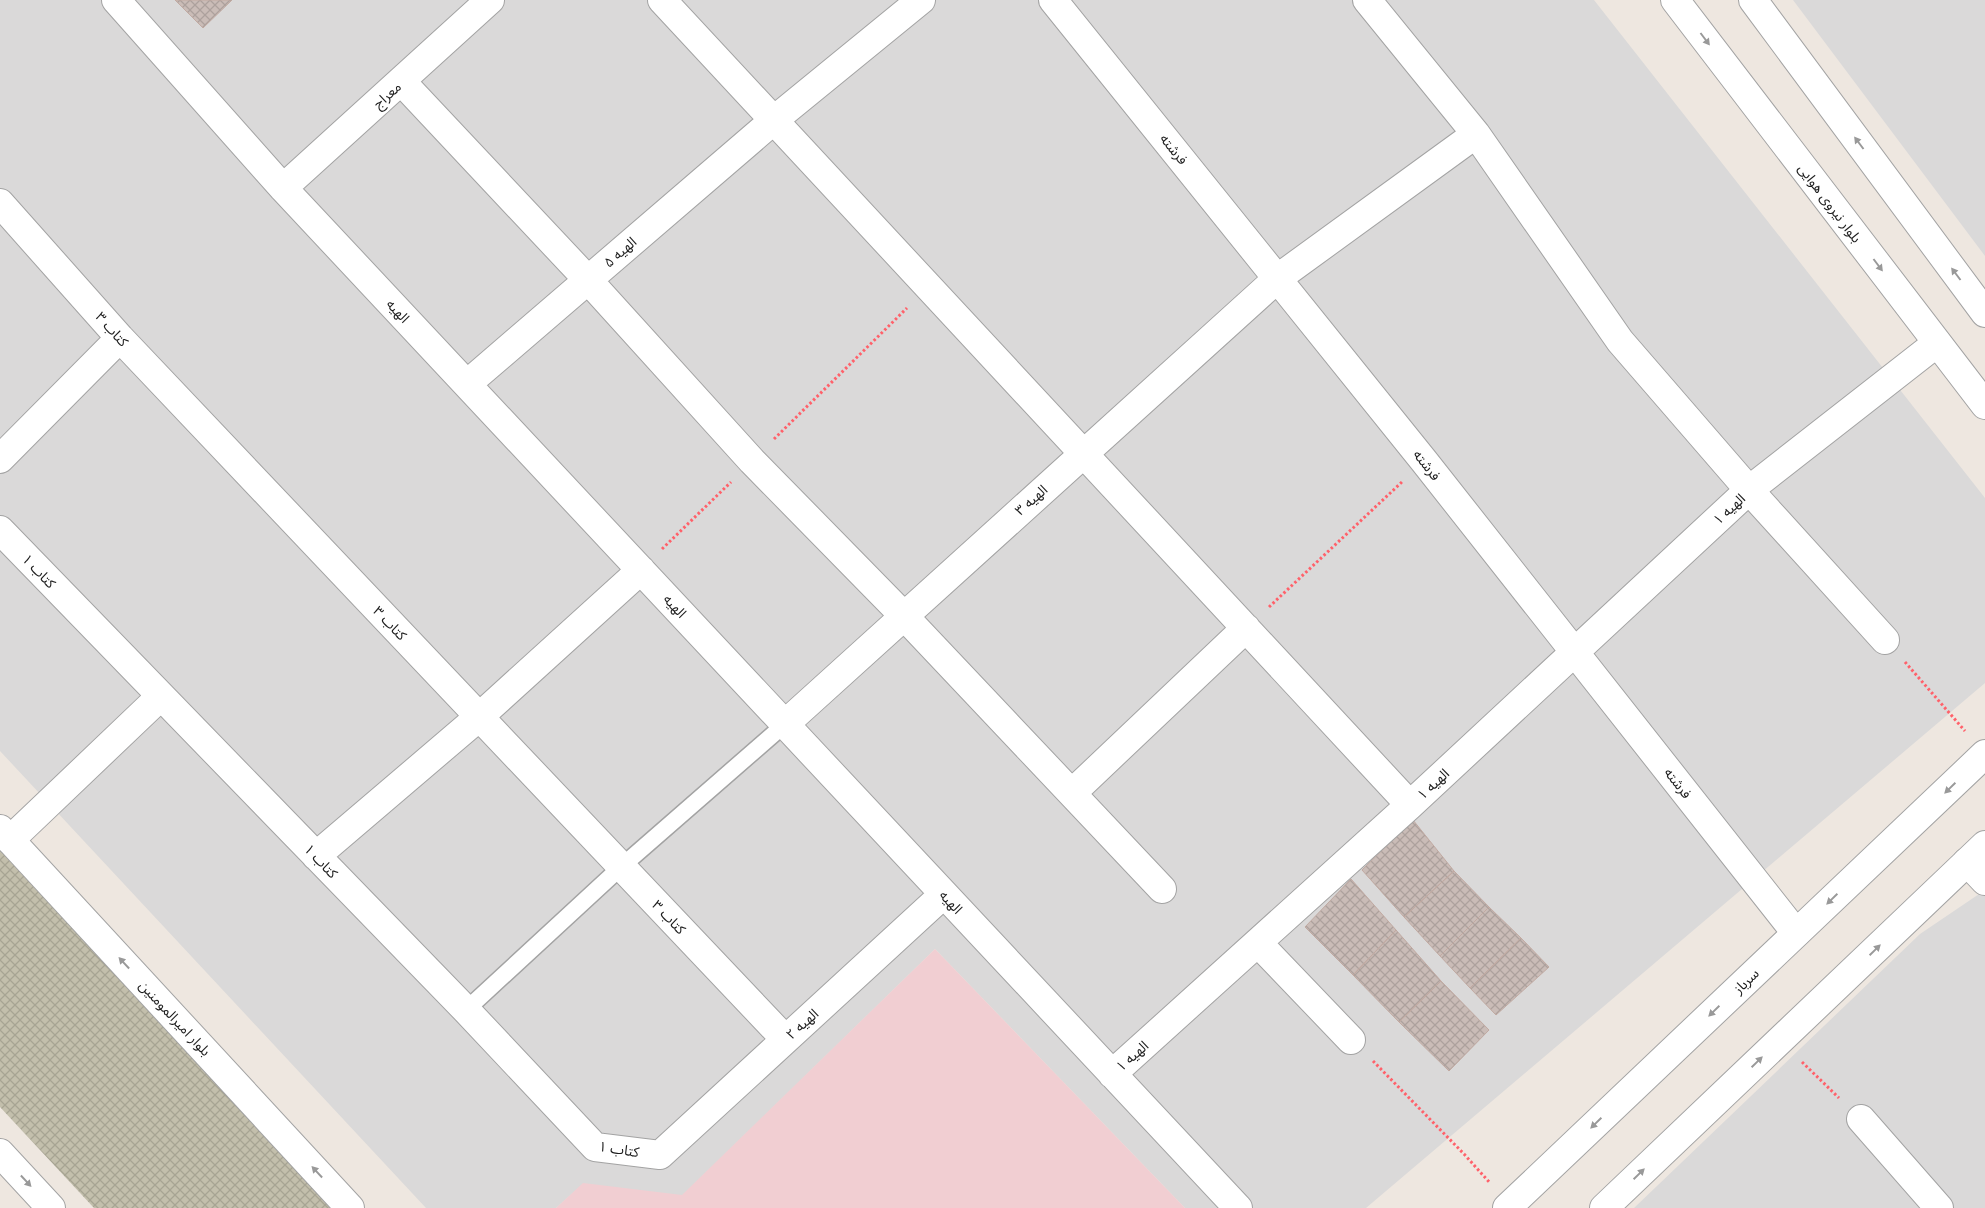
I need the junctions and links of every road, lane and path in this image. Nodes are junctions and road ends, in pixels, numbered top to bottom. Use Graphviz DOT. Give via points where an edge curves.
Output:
graph roads {
  1 [pos="116,0"];
  2 [pos="490,0"];
  3 [pos="662,0"];
  4 [pos="921,0"];
  5 [pos="1053,0"];
  6 [pos="1367,0"];
  7 [pos="1675,0"];
  8 [pos="1753,0"];
  9 [pos="402,82"];
  10 [pos="774,120"];
  11 [pos="1476,134"];
  12 [pos="283,188"];
  13 [pos="0,203"];
  14 [pos="1278,278"];
  15 [pos="588,280"];
  16 [pos="929,287"];
  17 [pos="1985,313"];
  18 [pos="120,338"];
  19 [pos="1937,343"];
  20 [pos="467,384"];
  21 [pos="1985,405"];
  22 [pos="1084,453"];
  23 [pos="0,458"];
  24 [pos="752,461"];
  25 [pos="1424,461"];
  26 [pos="1749,490"];
  27 [pos="0,530"];
  28 [pos="641,570"];
  29 [pos="904,616"];
  30 [pos="1246,628"];
  31 [pos="1885,640"];
  32 [pos="1575,652"];
  33 [pos="161,696"];
  34 [pos="479,716"];
  35 [pos="785,724"];
  36 [pos="1966,732"];
  37 [pos="1985,754"];
  38 [pos="1072,793"];
  39 [pos="1410,805"];
  40 [pos="5,834"];
  41 [pos="316,856"];
  42 [pos="1979,863"];
  43 [pos="621,866"];
  44 [pos="1162,889"];
  45 [pos="944,894"];
  46 [pos="1796,933"];
  47 [pos="1258,943"];
  48 [pos="466,1010"];
  49 [pos="785,1039"];
  50 [pos="1351,1040"];
  51 [pos="1780,1040"];
  52 [pos="1112,1074"];
  53 [pos="1861,1119"];
  54 [pos="0,1153"];
  55 [pos="660,1155"];
  56 [pos="1509,1207"];
  57 [pos="51,1208"];
  58 [pos="350,1208"];
  59 [pos="1238,1208"];
  60 [pos="1604,1208"];
  61 [pos="1939,1208"];
  1 -- 12 [label="street, الهیه"];
  2 -- 9 [label="street, معراج"];
  3 -- 10 [label="street"];
  4 -- 10 [label="street, الهیه ۵"];
  5 -- 14 [label="street, فرشته"];
  6 -- 11 [label="street"];
  7 -- 19 [label="street, بلوار نیروی هوایی, one-way"];
  17 -- 8 [label="street, one-way"];
  9 -- 12 [label="street, معراج"];
  9 -- 15 [label="street"];
  10 -- 15 [label="street, الهیه ۵"];
  10 -- 16 [label="street"];
  11 -- 14 [label="street, الهیه ۳"];
  11 -- 26 [label="street" via="1620,341"];
  12 -- 20 [label="street, الهیه"];
  13 -- 18 [label="street, کتاب ۳"];
  14 -- 22 [label="street, الهیه ۳"];
  14 -- 25 [label="street, فرشته"];
  15 -- 20 [label="street, الهیه ۵"];
  15 -- 24 [label="street"];
  16 -- 22 [label="street"];
  16 -- 24 [label="path"];
  18 -- 23 [label="street"];
  18 -- 34 [label="street, کتاب ۳"];
  19 -- 21 [label="street, بلوار نیروی هوایی"];
  19 -- 26 [label="street, الهیه ۱"];
  20 -- 28 [label="street, الهیه"];
  22 -- 29 [label="street, الهیه ۳"];
  22 -- 30 [label="street"];
  24 -- 28 [label="path"];
  24 -- 29 [label="street"];
  25 -- 30 [label="path"];
  25 -- 32 [label="street, فرشته"];
  26 -- 31 [label="street"];
  26 -- 32 [label="street, الهیه ۱"];
  27 -- 33 [label="street, کتاب ۱"];
  28 -- 34 [label="street"];
  28 -- 35 [label="street, الهیه"];
  29 -- 35 [label="street, الهیه ۳"];
  29 -- 38 [label="street"];
  30 -- 38 [label="street"];
  30 -- 39 [label="street"];
  31 -- 36 [label="path"];
  32 -- 39 [label="street, الهیه ۱"];
  32 -- 46 [label="street, فرشته"];
  33 -- 40 [label="street"];
  33 -- 41 [label="street, کتاب ۱"];
  34 -- 41 [label="street"];
  34 -- 43 [label="street, کتاب ۳"];
  35 -- 43 [label="lane"];
  35 -- 45 [label="street, الهیه"];
  37 -- 46 [label="street, سرباز, one-way"];
  38 -- 44 [label="street"];
  39 -- 47 [label="street, الهیه ۱"];
  58 -- 40 [label="street, بلوار امیرالمومنین, one-way"];
  41 -- 48 [label="street, کتاب ۱"];
  51 -- 42 [label="street, one-way"];
  43 -- 48 [label="lane"];
  43 -- 49 [label="street, کتاب ۳"];
  45 -- 49 [label="street, الهیه ۲"];
  45 -- 52 [label="street, الهیه"];
  46 -- 56 [label="street, سرباز, one-way"];
  47 -- 50 [label="street"];
  47 -- 52 [label="street, الهیه ۱"];
  48 -- 55 [label="street, کتاب ۱" via="595,1147"];
  49 -- 55 [label="street, الهیه ۲"];
  50 -- 56 [label="path" via="1464,1154"];
  51 -- 53 [label="path"];
  60 -- 51 [label="street, one-way"];
  52 -- 59 [label="street, الهیه"];
  53 -- 61 [label="street"];
  54 -- 57 [label="street, one-way"];
}
